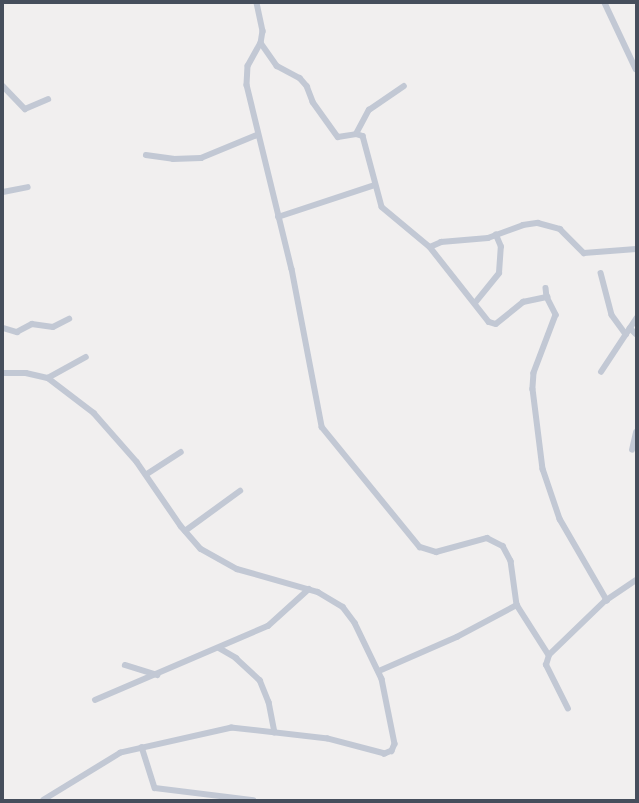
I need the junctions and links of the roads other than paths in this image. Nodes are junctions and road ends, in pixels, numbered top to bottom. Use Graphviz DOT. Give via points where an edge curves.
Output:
graph roads {
  1 [pos="257,3"];
  2 [pos="605,3"];
  3 [pos="261,43"];
  4 [pos="636,70"];
  5 [pos="3,86"];
  6 [pos="404,86"];
  7 [pos="48,99"];
  8 [pos="356,134"];
  9 [pos="257,135"];
  10 [pos="146,155"];
  11 [pos="375,185"];
  12 [pos="28,188"];
  13 [pos="3,192"];
  14 [pos="278,217"];
  15 [pos="496,235"];
  16 [pos="430,247"];
  17 [pos="636,249"];
  18 [pos="601,274"];
  19 [pos="546,288"];
  20 [pos="547,297"];
  21 [pos="475,303"];
  22 [pos="68,319"];
  23 [pos="636,319"];
  24 [pos="3,328"];
  25 [pos="628,331"];
  26 [pos="636,334"];
  27 [pos="86,357"];
  28 [pos="600,372"];
  29 [pos="3,373"];
  30 [pos="48,378"];
  31 [pos="636,432"];
  32 [pos="632,450"];
  33 [pos="181,452"];
  34 [pos="147,474"];
  35 [pos="240,491"];
  36 [pos="185,531"];
  37 [pos="636,580"];
  38 [pos="309,589"];
  39 [pos="606,600"];
  40 [pos="517,605"];
  41 [pos="219,648"];
  42 [pos="549,655"];
  43 [pos="125,665"];
  44 [pos="379,671"];
  45 [pos="157,675"];
  46 [pos="95,700"];
  47 [pos="568,709"];
  48 [pos="275,732"];
  49 [pos="142,747"];
  50 [pos="44,800"];
  51 [pos="253,800"];
  1 -- 3 [label="street" via="263,24"];
  2 -- 4 [label="street"];
  3 -- 8 [label="street" via="276,66 300,78 307,86 313,102 338,137"];
  3 -- 9 [label="street" via="248,66 246,75"];
  5 -- 7 [label="street" via="25,110"];
  6 -- 8 [label="street" via="369,110"];
  8 -- 11 [label="street" via="365,141"];
  9 -- 10 [label="street" via="201,158 173,159"];
  9 -- 14 [label="street"];
  11 -- 14 [label="street"];
  11 -- 16 [label="street" via="385,212"];
  12 -- 13 [label="street"];
  14 -- 40 [label="street" via="293,277 322,428 420,547 436,552 487,538 503,546 511,561"];
  15 -- 16 [label="street" via="480,240 441,242"];
  15 -- 17 [label="street" via="522,225 538,223 560,229 584,253"];
  15 -- 21 [label="street" via="501,247 500,273"];
  16 -- 21 [label="street"];
  18 -- 25 [label="street" via="612,315"];
  19 -- 20 [label="street"];
  20 -- 21 [label="street" via="523,302 494,324"];
  20 -- 39 [label="street" via="556,315 537,366 533,389 543,469 564,527"];
  22 -- 24 [label="street" via="53,327 32,324 17,332"];
  23 -- 25 [label="street"];
  25 -- 26 [label="street"];
  25 -- 28 [label="street"];
  27 -- 30 [label="street"];
  29 -- 30 [label="street" via="26,373"];
  30 -- 34 [label="street" via="94,413"];
  31 -- 32 [label="street"];
  33 -- 34 [label="street"];
  34 -- 36 [label="street"];
  35 -- 36 [label="street"];
  36 -- 38 [label="street" via="201,550 230,566"];
  37 -- 39 [label="street"];
  38 -- 41 [label="street" via="268,626"];
  38 -- 44 [label="street" via="332,599 350,615"];
  39 -- 42 [label="street"];
  40 -- 42 [label="street"];
  40 -- 44 [label="street" via="457,637"];
  41 -- 45 [label="street"];
  41 -- 48 [label="street" via="242,663 260,680 269,702"];
  42 -- 47 [label="street" via="546,665"];
  43 -- 45 [label="street"];
  44 -- 48 [label="street" via="393,731 394,746 390,753 328,739"];
  45 -- 46 [label="street"];
  48 -- 49 [label="street" via="232,728"];
  49 -- 50 [label="street" via="108,760"];
  49 -- 51 [label="street" via="155,788"];
}
